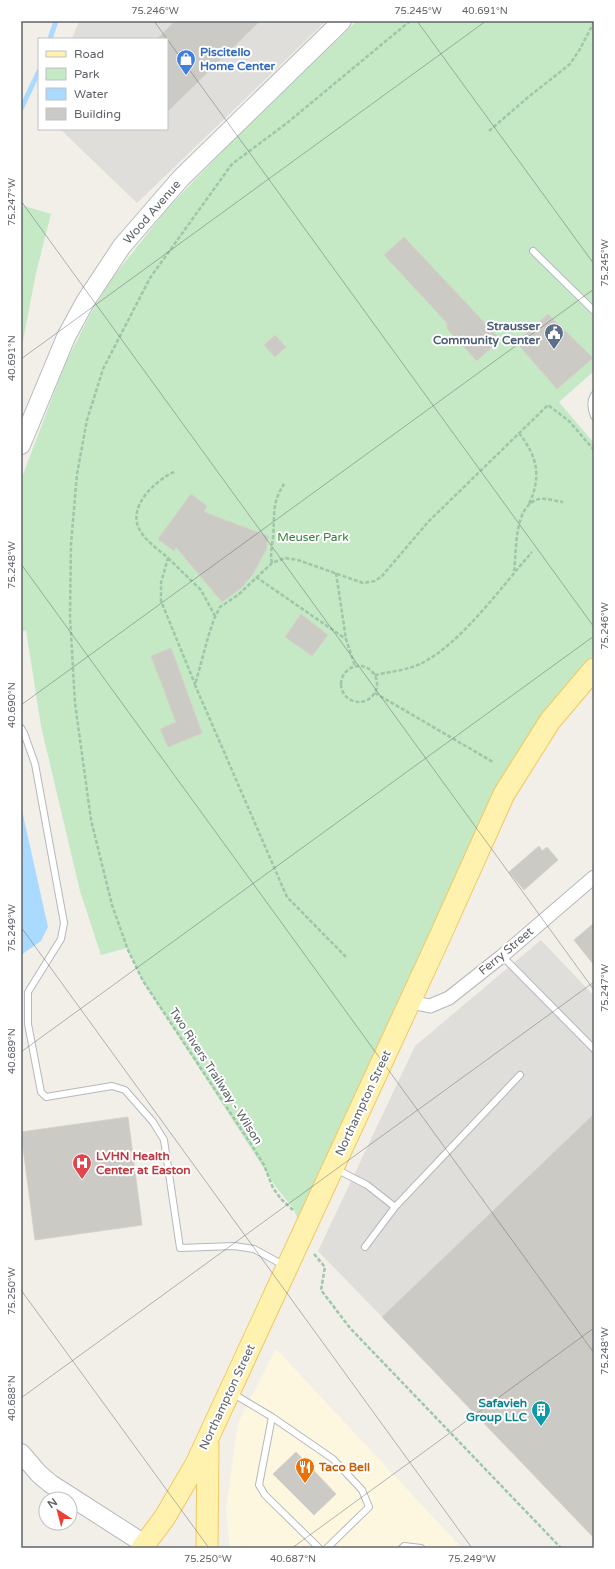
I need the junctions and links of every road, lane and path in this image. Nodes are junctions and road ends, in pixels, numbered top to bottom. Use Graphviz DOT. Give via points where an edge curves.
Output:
graph roads {
  1 [pos="342,21"];
  2 [pos="410,21"];
  3 [pos="594,22"];
  4 [pos="489,131"];
  5 [pos="533,251"];
  6 [pos="594,311"];
  7 [pos="594,395"];
  8 [pos="594,416"];
  9 [pos="519,432"];
  10 [pos="21,445"];
  11 [pos="594,450"];
  12 [pos="174,472"];
  13 [pos="284,484"];
  14 [pos="563,502"];
  15 [pos="528,507"];
  16 [pos="532,552"];
  17 [pos="168,558"];
  18 [pos="272,563"];
  19 [pos="336,573"];
  20 [pos="514,573"];
  21 [pos="256,577"];
  22 [pos="215,616"];
  23 [pos="346,639"];
  24 [pos="356,666"];
  25 [pos="594,670"];
  26 [pos="375,675"];
  27 [pos="195,685"];
  28 [pos="375,693"];
  29 [pos="21,728"];
  30 [pos="493,762"];
  31 [pos="594,877"];
  32 [pos="502,956"];
  33 [pos="346,957"];
  34 [pos="410,1002"];
  35 [pos="594,1049"];
  36 [pos="520,1075"];
  37 [pos="333,1167"];
  38 [pos="395,1207"];
  39 [pos="293,1208"];
  40 [pos="365,1247"];
  41 [pos="316,1258"];
  42 [pos="287,1267"];
  43 [pos="230,1392"];
  44 [pos="272,1417"];
  45 [pos="208,1439"];
  46 [pos="21,1453"];
  47 [pos="146,1547"];
  48 [pos="403,1547"];
  49 [pos="207,1548"];
  50 [pos="319,1548"];
  51 [pos="327,1548"];
  52 [pos="421,1548"];
  53 [pos="561,1548"];
  1 -- 10 [label="main road, Wood Avenue" via="181,178 122,246 85,302 66,337"];
  2 -- 39 [label="path, Two Rivers Trailway - Wilson" via="287,123 232,164 150,278 104,370 87,420 77,474 71,544 70,617 75,703 91,820 112,905 128,950 146,986 251,1144 264,1165 273,1188 281,1200"];
  3 -- 4 [label="path" via="570,64"];
  5 -- 6 [label="lane"];
  7 -- 8 [label="lane" via="591,400"];
  9 -- 11 [label="path" via="548,405 569,421"];
  9 -- 15 [label="path" via="535,461 537,481"];
  9 -- 19 [label="path" via="428,522 382,576 375,581 363,583"];
  12 -- 17 [label="path" via="161,478 143,496 136,519 141,532"];
  13 -- 18 [label="path" via="277,495 274,512 270,554"];
  14 -- 15 [label="path" via="540,499"];
  15 -- 20 [label="path" via="520,519 517,532"];
  16 -- 20 [label="path"];
  17 -- 22 [label="path" via="201,590"];
  17 -- 27 [label="path" via="160,583 161,602"];
  18 -- 19 [label="path" via="285,558 298,560"];
  18 -- 21 [label="path"];
  19 -- 23 [label="path"];
  20 -- 26 [label="path" via="458,637 441,650 419,664"];
  21 -- 22 [label="path" via="238,595 220,607"];
  21 -- 23 [label="path"];
  22 -- 27 [label="path"];
  23 -- 24 [label="path"];
  24 -- 26 [label="path" via="366,667"];
  24 -- 28 [label="path" via="350,668 342,677 342,689 345,694 360,702 366,701"];
  25 -- 34 [label="main road, Northampton Street" via="546,726 504,794"];
  26 -- 28 [label="path" via="378,683"];
  27 -- 33 [label="path" via="287,897"];
  28 -- 30 [label="path"];
  29 -- 42 [label="lane" via="35,764 64,923 61,940 28,992 28,1024 41,1092 46,1097 112,1086 125,1090 153,1122 164,1140 180,1248 234,1246 254,1249"];
  31 -- 32 [label="street, Ferry Street"];
  32 -- 34 [label="street, Ferry Street" via="439,1004 426,1006"];
  32 -- 35 [label="lane"];
  34 -- 37 [label="main road, Northampton Street"];
  36 -- 38 [label="lane"];
  37 -- 38 [label="lane" via="368,1185"];
  37 -- 42 [label="main road, Northampton Street"];
  38 -- 40 [label="lane"];
  41 -- 53 [label="path" via="325,1267 321,1290 350,1328"];
  42 -- 43 [label="main road, Northampton Street"];
  43 -- 44 [label="lane"];
  43 -- 45 [label="main road, Northampton Street"];
  44 -- 50 [label="lane" via="259,1485 265,1496"];
  44 -- 51 [label="lane" via="333,1459 362,1490 369,1507"];
  45 -- 47 [label="main road, Northampton Street" via="183,1488"];
  45 -- 49 [label="main road"];
  46 -- 47 [label="main road" via="51,1484"];
  48 -- 52 [label="lane"];
}
